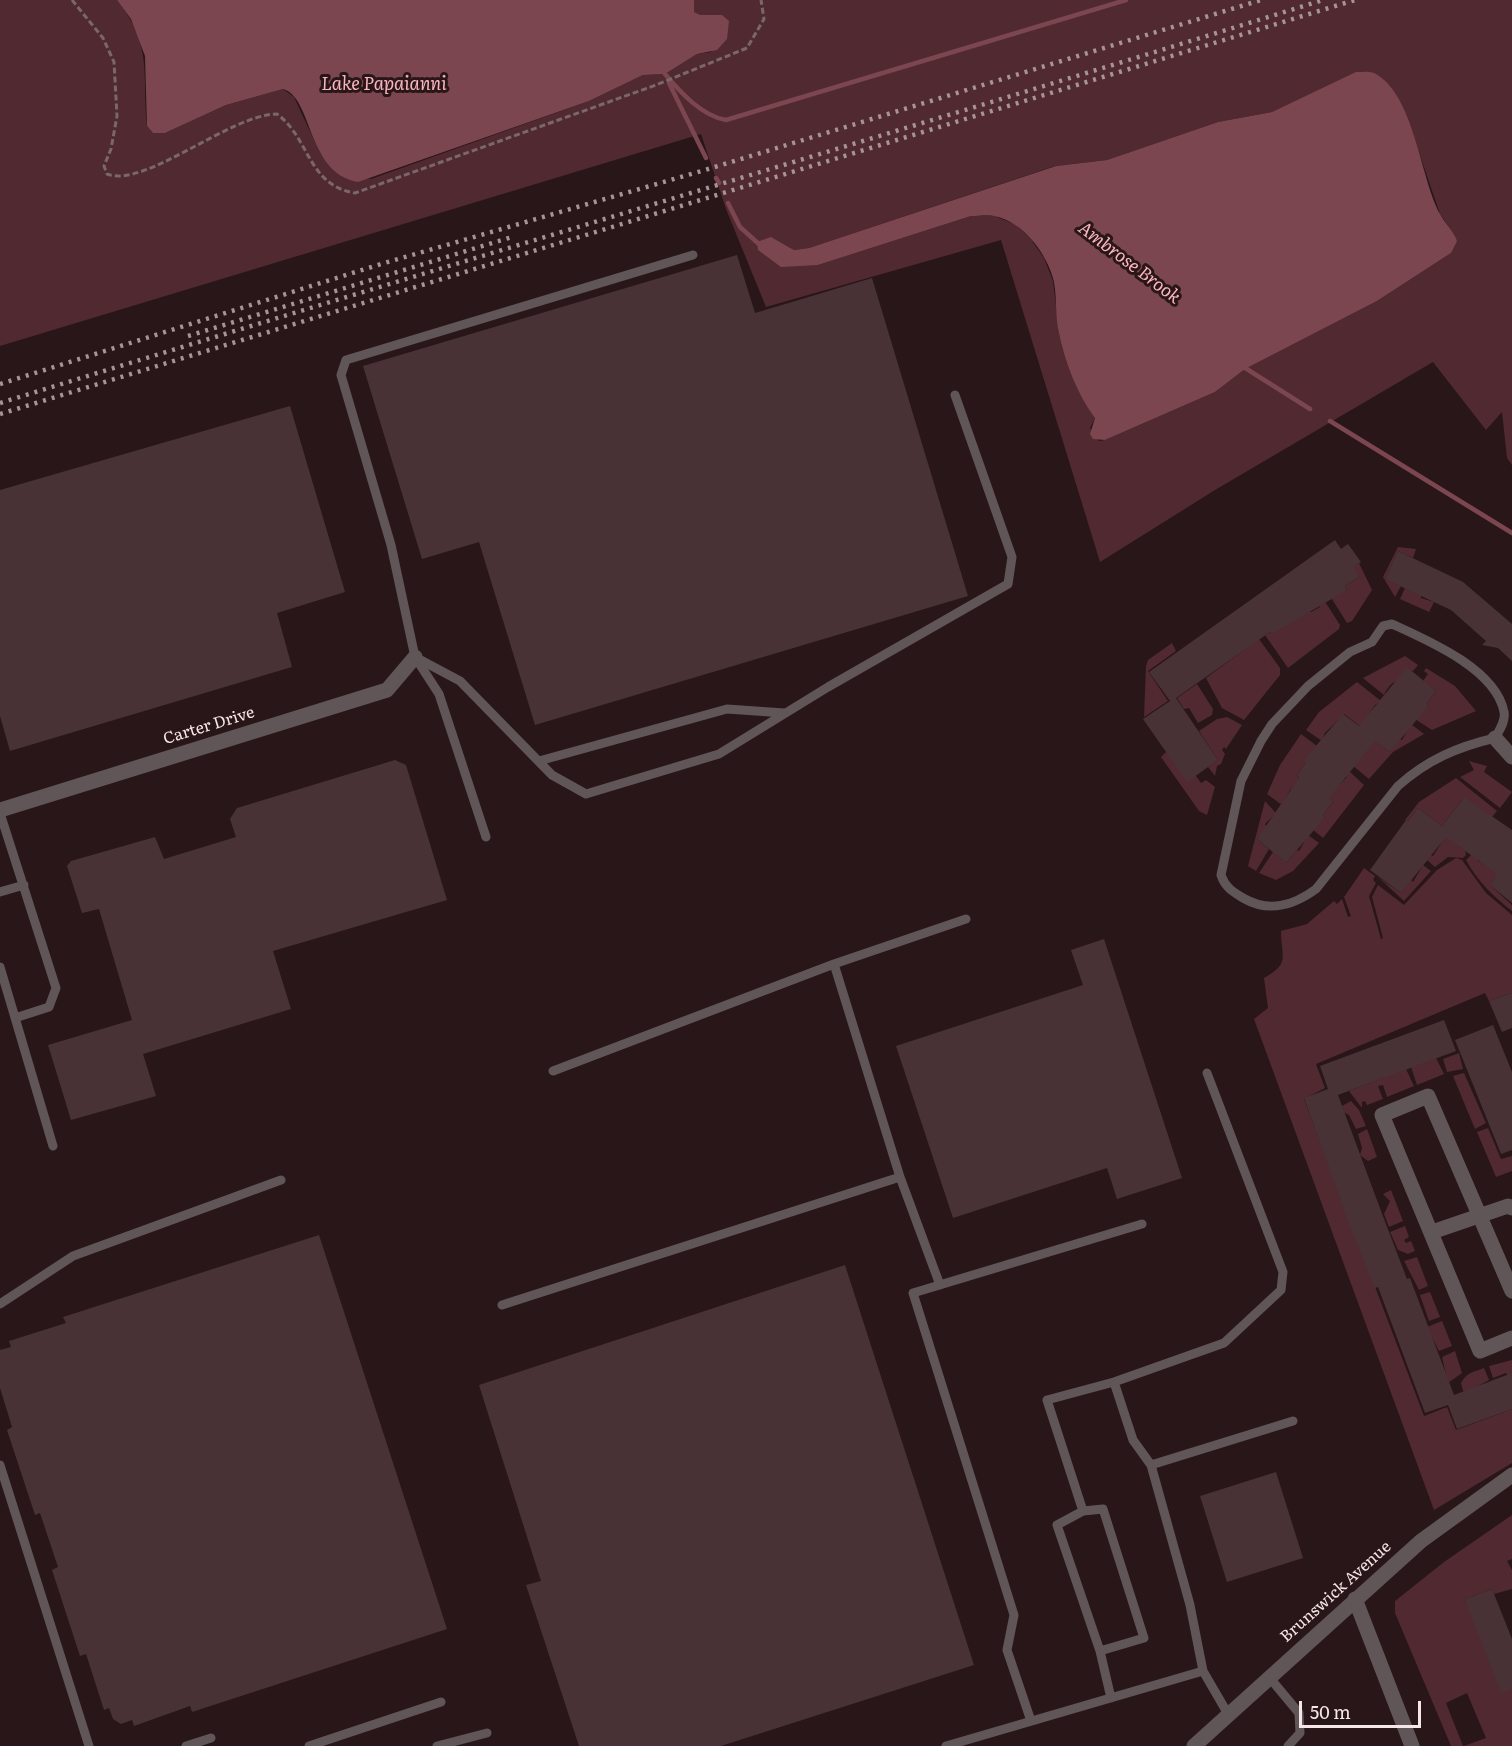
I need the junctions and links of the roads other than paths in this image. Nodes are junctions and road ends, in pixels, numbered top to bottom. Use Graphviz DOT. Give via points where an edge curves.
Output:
graph roads {
  1 [pos="693,255"];
  2 [pos="955,395"];
  3 [pos="416,657"];
  4 [pos="786,713"];
  5 [pos="1495,738"];
  6 [pos="1512,757"];
  7 [pos="539,761"];
  8 [pos="0,811"];
  9 [pos="486,837"];
  10 [pos="24,885"];
  11 [pos="0,892"];
  12 [pos="966,919"];
  13 [pos="834,964"];
  14 [pos="0,968"];
  15 [pos="15,1018"];
  16 [pos="553,1071"];
  17 [pos="1207,1073"];
  18 [pos="53,1146"];
  19 [pos="900,1178"];
  20 [pos="282,1180"];
  21 [pos="1511,1204"];
  22 [pos="1480,1216"];
  23 [pos="1142,1224"];
  24 [pos="1432,1232"];
  25 [pos="940,1285"];
  26 [pos="1512,1291"];
  27 [pos="0,1304"];
  28 [pos="502,1305"];
  29 [pos="1512,1338"];
  30 [pos="1114,1382"];
  31 [pos="1293,1421"];
  32 [pos="0,1465"];
  33 [pos="1151,1465"];
  34 [pos="1512,1475"];
  35 [pos="1083,1511"];
  36 [pos="1355,1599"];
  37 [pos="1100,1651"];
  38 [pos="1203,1671"];
  39 [pos="1269,1677"];
  40 [pos="1111,1698"];
  41 [pos="441,1702"];
  42 [pos="1228,1714"];
  43 [pos="1031,1721"];
  44 [pos="487,1733"];
  45 [pos="212,1738"];
  46 [pos="89,1746"];
  47 [pos="186,1746"];
  48 [pos="309,1746"];
  49 [pos="437,1746"];
  50 [pos="946,1746"];
  51 [pos="1194,1746"];
  52 [pos="1289,1746"];
  53 [pos="1412,1746"];
  1 -- 3 [label="lane" via="346,360 341,375 391,545"];
  2 -- 4 [label="lane" via="1012,557 1008,584"];
  3 -- 7 [label="lane" via="460,681"];
  3 -- 8 [label="street, Carter Drive" via="387,690"];
  3 -- 9 [label="lane" via="439,694"];
  4 -- 7 [label="lane" via="727,709"];
  4 -- 7 [label="lane" via="719,754 586,794 552,775"];
  5 -- 5 [label="lane" via="1445,753 1411,774 1316,889 1305,897 1279,907 1265,907 1251,903 1224,884 1221,868 1234,806 1241,781 1261,741 1308,686 1350,652 1372,642 1383,626 1392,624 1437,644 1481,676 1495,692 1504,712"];
  5 -- 6 [label="street"];
  8 -- 10 [label="lane"];
  10 -- 11 [label="lane"];
  10 -- 15 [label="lane" via="56,988 49,1007"];
  12 -- 13 [label="lane"];
  13 -- 16 [label="lane"];
  13 -- 19 [label="lane"];
  14 -- 15 [label="lane"];
  15 -- 18 [label="lane"];
  17 -- 30 [label="lane" via="1283,1272 1281,1290 1224,1343"];
  19 -- 25 [label="lane"];
  19 -- 28 [label="lane"];
  20 -- 27 [label="lane" via="73,1256"];
  21 -- 22 [label="street"];
  22 -- 24 [label="street"];
  22 -- 24 [label="street" via="1428,1096 1382,1115"];
  22 -- 26 [label="street"];
  23 -- 25 [label="lane"];
  24 -- 29 [label="street" via="1480,1351"];
  25 -- 43 [label="lane" via="913,1293 1014,1614 1007,1650"];
  30 -- 33 [label="lane" via="1133,1440"];
  30 -- 35 [label="lane" via="1047,1400"];
  31 -- 33 [label="lane"];
  32 -- 46 [label="lane"];
  33 -- 38 [label="lane" via="1190,1605"];
  34 -- 36 [label="street, Brunswick Avenue" via="1420,1541"];
  35 -- 37 [label="lane" via="1057,1525"];
  35 -- 37 [label="lane" via="1102,1509 1144,1638"];
  36 -- 39 [label="street, Brunswick Avenue"];
  36 -- 53 [label="street"];
  37 -- 40 [label="lane"];
  38 -- 40 [label="lane"];
  38 -- 42 [label="lane"];
  39 -- 42 [label="street, Brunswick Avenue"];
  39 -- 52 [label="lane" via="1299,1713 1300,1733"];
  40 -- 43 [label="lane"];
  41 -- 48 [label="lane"];
  42 -- 51 [label="street, Brunswick Avenue"];
  43 -- 50 [label="lane"];
  44 -- 49 [label="lane"];
  45 -- 47 [label="lane"];
}
